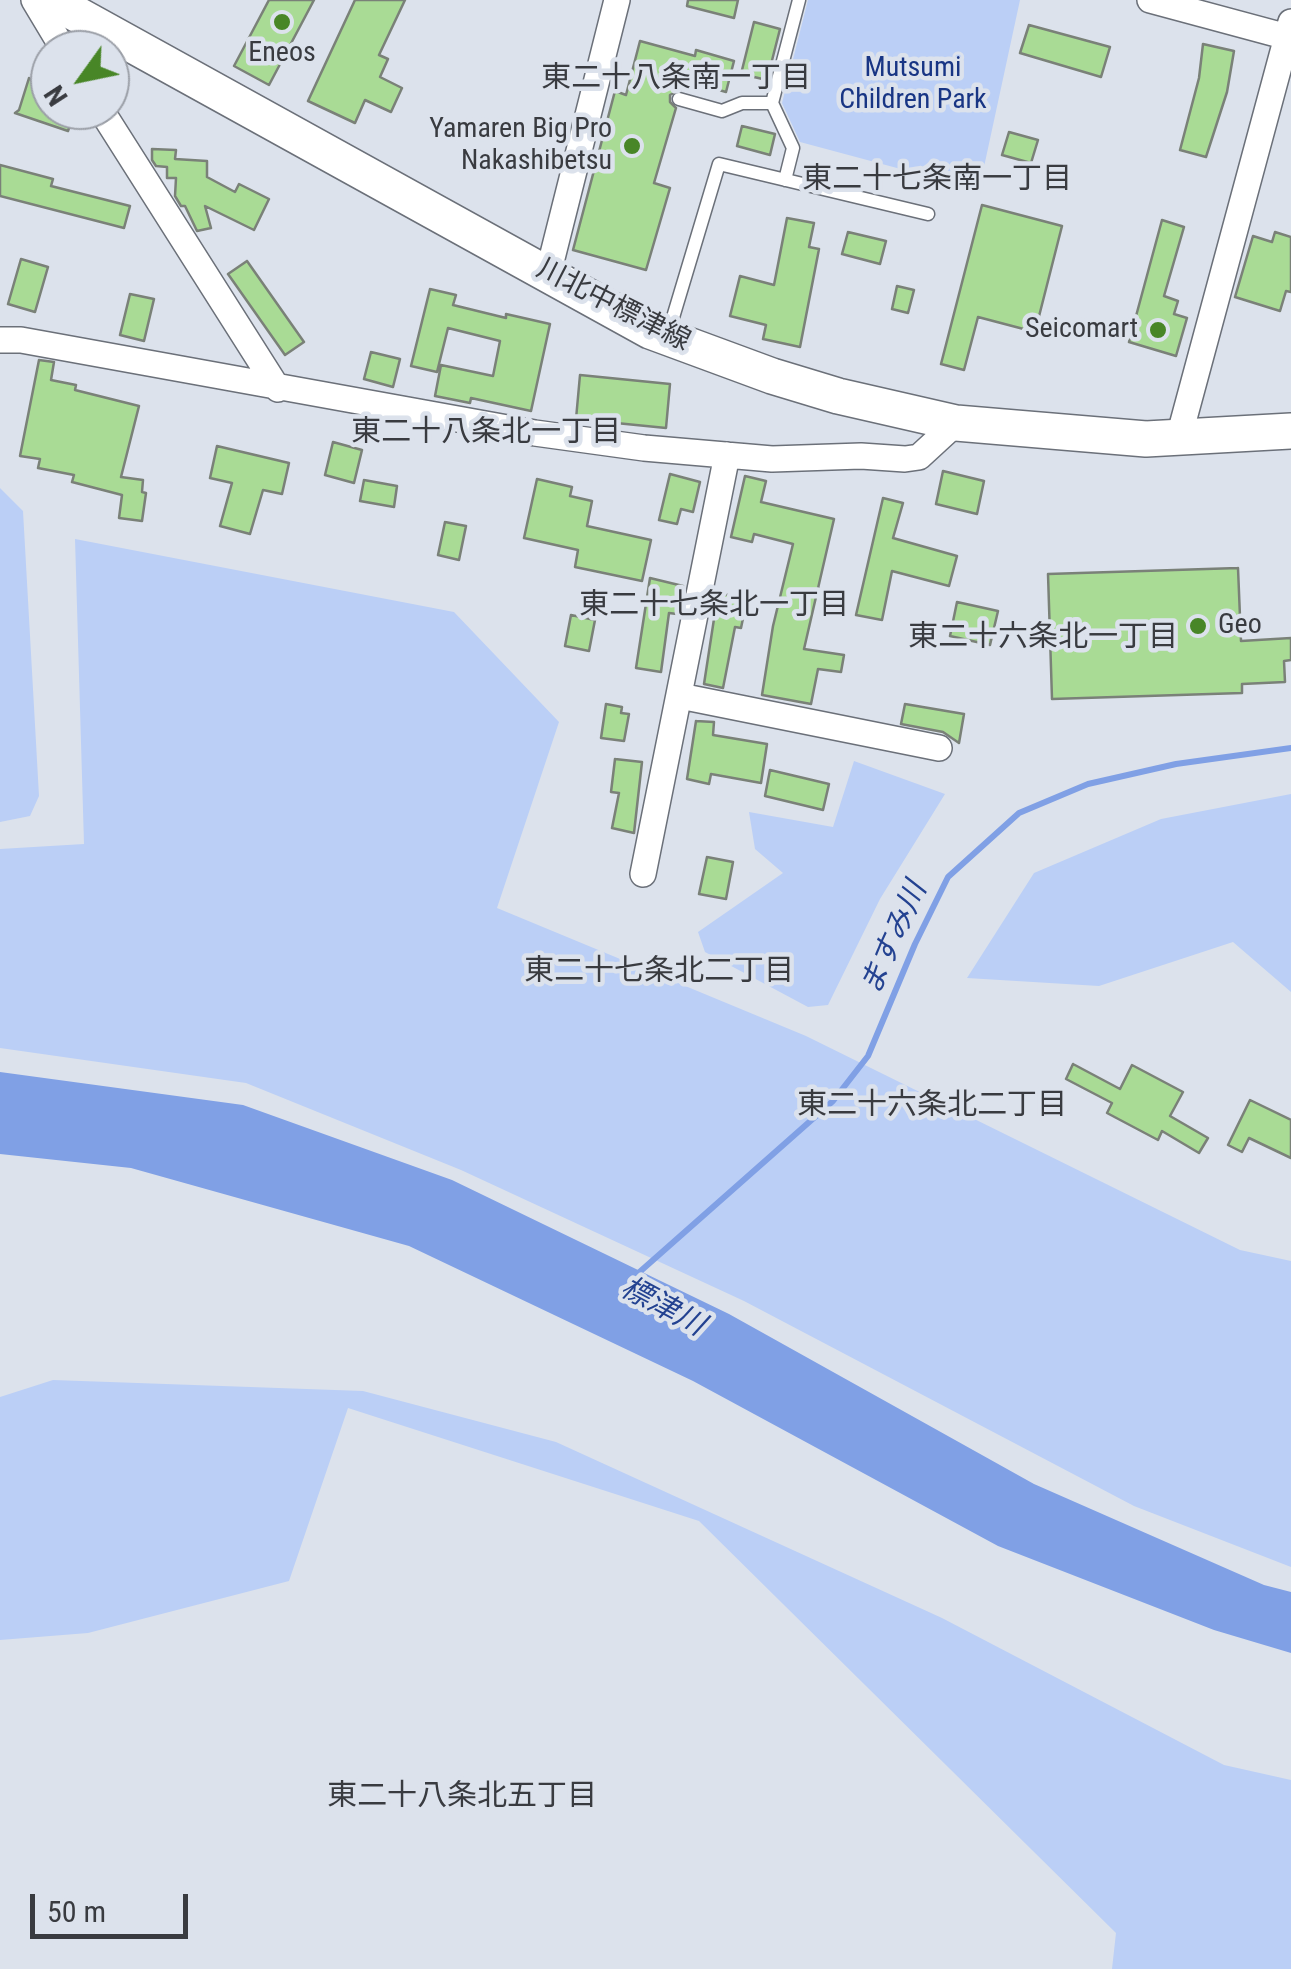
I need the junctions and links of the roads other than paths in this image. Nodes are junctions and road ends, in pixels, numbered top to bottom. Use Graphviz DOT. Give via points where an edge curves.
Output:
graph roads {
  1 [pos="34,0"];
  2 [pos="51,0"];
  3 [pos="618,0"];
  4 [pos="798,0"];
  5 [pos="1150,0"];
  6 [pos="52,30"];
  7 [pos="1290,33"];
  8 [pos="679,99"];
  9 [pos="772,102"];
  10 [pos="114,130"];
  11 [pos="785,180"];
  12 [pos="928,214"];
  13 [pos="548,274"];
  14 [pos="667,338"];
  15 [pos="0,340"];
  16 [pos="278,389"];
  17 [pos="956,423"];
  18 [pos="1291,432"];
  19 [pos="1179,437"];
  20 [pos="727,455"];
  21 [pos="680,696"];
  22 [pos="939,748"];
  23 [pos="642,874"];
  1 -- 6 [label="street"];
  2 -- 13 [label="main road, 川北中標津線"];
  3 -- 13 [label="street"];
  4 -- 9 [label="lane"];
  5 -- 7 [label="street"];
  7 -- 19 [label="street"];
  8 -- 9 [label="lane" via="722,111"];
  9 -- 11 [label="lane" via="793,148"];
  10 -- 16 [label="street"];
  11 -- 12 [label="lane"];
  11 -- 14 [label="lane" via="720,164"];
  13 -- 14 [label="main road, 川北中標津線"];
  14 -- 17 [label="main road, 川北中標津線" via="805,387"];
  15 -- 16 [label="street"];
  16 -- 20 [label="street" via="536,434"];
  17 -- 19 [label="main road, 川北中標津線"];
  17 -- 20 [label="street" via="919,457"];
  18 -- 19 [label="main road, 川北中標津線"];
  20 -- 21 [label="street"];
  21 -- 22 [label="street"];
  21 -- 23 [label="street"];
}
